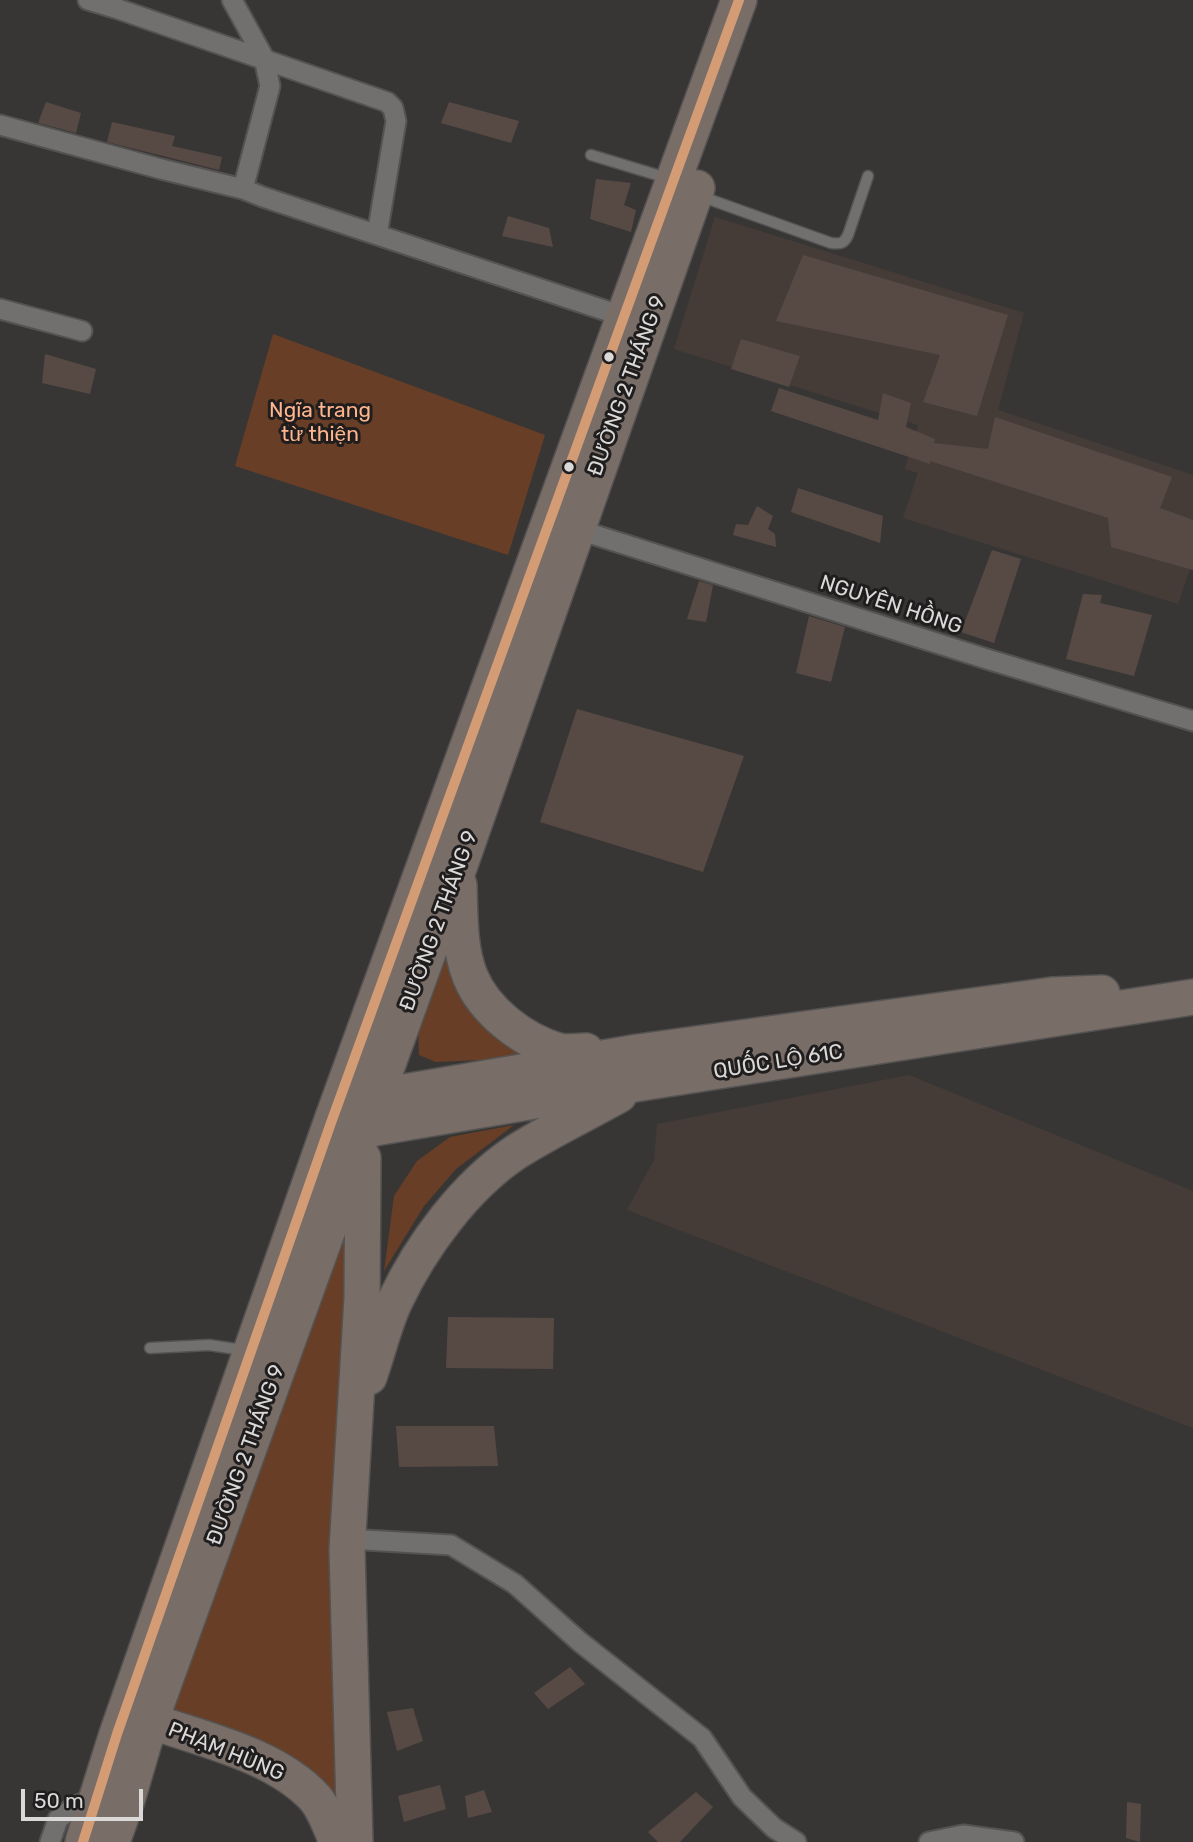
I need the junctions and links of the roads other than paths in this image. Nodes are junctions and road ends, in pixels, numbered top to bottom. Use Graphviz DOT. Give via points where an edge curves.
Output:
graph roads {
  1 [pos="88,0"];
  2 [pos="232,0"];
  3 [pos="739,0"];
  4 [pos="765,0"];
  5 [pos="264,58"];
  6 [pos="0,125"];
  7 [pos="590,155"];
  8 [pos="868,176"];
  9 [pos="684,187"];
  10 [pos="243,189"];
  11 [pos="377,235"];
  12 [pos="0,309"];
  13 [pos="625,317"];
  14 [pos="82,331"];
  15 [pos="576,529"];
  16 [pos="1193,721"];
  17 [pos="462,859"];
  18 [pos="1193,990"];
  19 [pos="1193,997"];
  20 [pos="639,1067"];
  21 [pos="354,1109"];
  22 [pos="150,1349"];
  23 [pos="251,1352"];
  24 [pos="353,1423"];
  25 [pos="348,1539"];
  26 [pos="134,1727"];
  27 [pos="113,1798"];
  28 [pos="50,1842"];
  29 [pos="83,1842"];
  30 [pos="112,1842"];
  31 [pos="124,1842"];
  32 [pos="317,1842"];
  33 [pos="337,1842"];
  34 [pos="355,1842"];
  35 [pos="796,1842"];
  36 [pos="929,1842"];
  37 [pos="1014,1842"];
  1 -- 5 [label="street"];
  2 -- 5 [label="street"];
  3 -- 9 [label="highway, ĐƯỜNG 2 THÁNG 9"];
  4 -- 9 [label="highway, ĐƯỜNG 2 THÁNG 9"];
  5 -- 10 [label="street" via="270,86"];
  5 -- 11 [label="street" via="393,108 395,128"];
  6 -- 10 [label="street"];
  7 -- 9 [label="lane"];
  8 -- 9 [label="lane" via="846,240 840,244"];
  9 -- 13 [label="highway, ĐƯỜNG 2 THÁNG 9"];
  9 -- 15 [label="highway, ĐƯỜNG 2 THÁNG 9"];
  10 -- 11 [label="street"];
  11 -- 13 [label="street"];
  12 -- 14 [label="street"];
  13 -- 21 [label="highway, ĐƯỜNG 2 THÁNG 9"];
  15 -- 16 [label="street, NGUYÊN HỒNG"];
  15 -- 17 [label="highway, ĐƯỜNG 2 THÁNG 9"];
  17 -- 20 [label="highway" via="460,926 471,978 482,997 529,1039 560,1051"];
  17 -- 21 [label="highway, ĐƯỜNG 2 THÁNG 9"];
  18 -- 20 [label="highway, QUỐC LỘ 61C" via="1052,995"];
  19 -- 20 [label="highway, QUỐC LỘ 61C"];
  20 -- 21 [label="highway, QUỐC LỘ 61C"];
  20 -- 24 [label="highway" via="515,1153 446,1218 394,1302"];
  21 -- 23 [label="highway, ĐƯỜNG 2 THÁNG 9"];
  21 -- 24 [label="highway" via="362,1297"];
  21 -- 26 [label="highway, ĐƯỜNG 2 THÁNG 9"];
  22 -- 23 [label="lane" via="209,1345"];
  23 -- 26 [label="highway, ĐƯỜNG 2 THÁNG 9"];
  24 -- 25 [label="highway"];
  25 -- 34 [label="highway"];
  25 -- 35 [label="street" via="451,1545 514,1584 702,1738 742,1797"];
  26 -- 27 [label="highway, ĐƯỜNG 2 THÁNG 9"];
  26 -- 32 [label="highway, PHẠM HÙNG" via="263,1786 306,1820"];
  26 -- 33 [label="highway, PHẠM HÙNG" via="271,1765 317,1801"];
  27 -- 28 [label="street" via="74,1807 58,1819"];
  27 -- 29 [label="highway, ĐƯỜNG 2 THÁNG 9"];
  27 -- 30 [label="highway, ĐƯỜNG 2 THÁNG 9"];
  27 -- 31 [label="street"];
  36 -- 37 [label="street" via="963,1835"];
}
